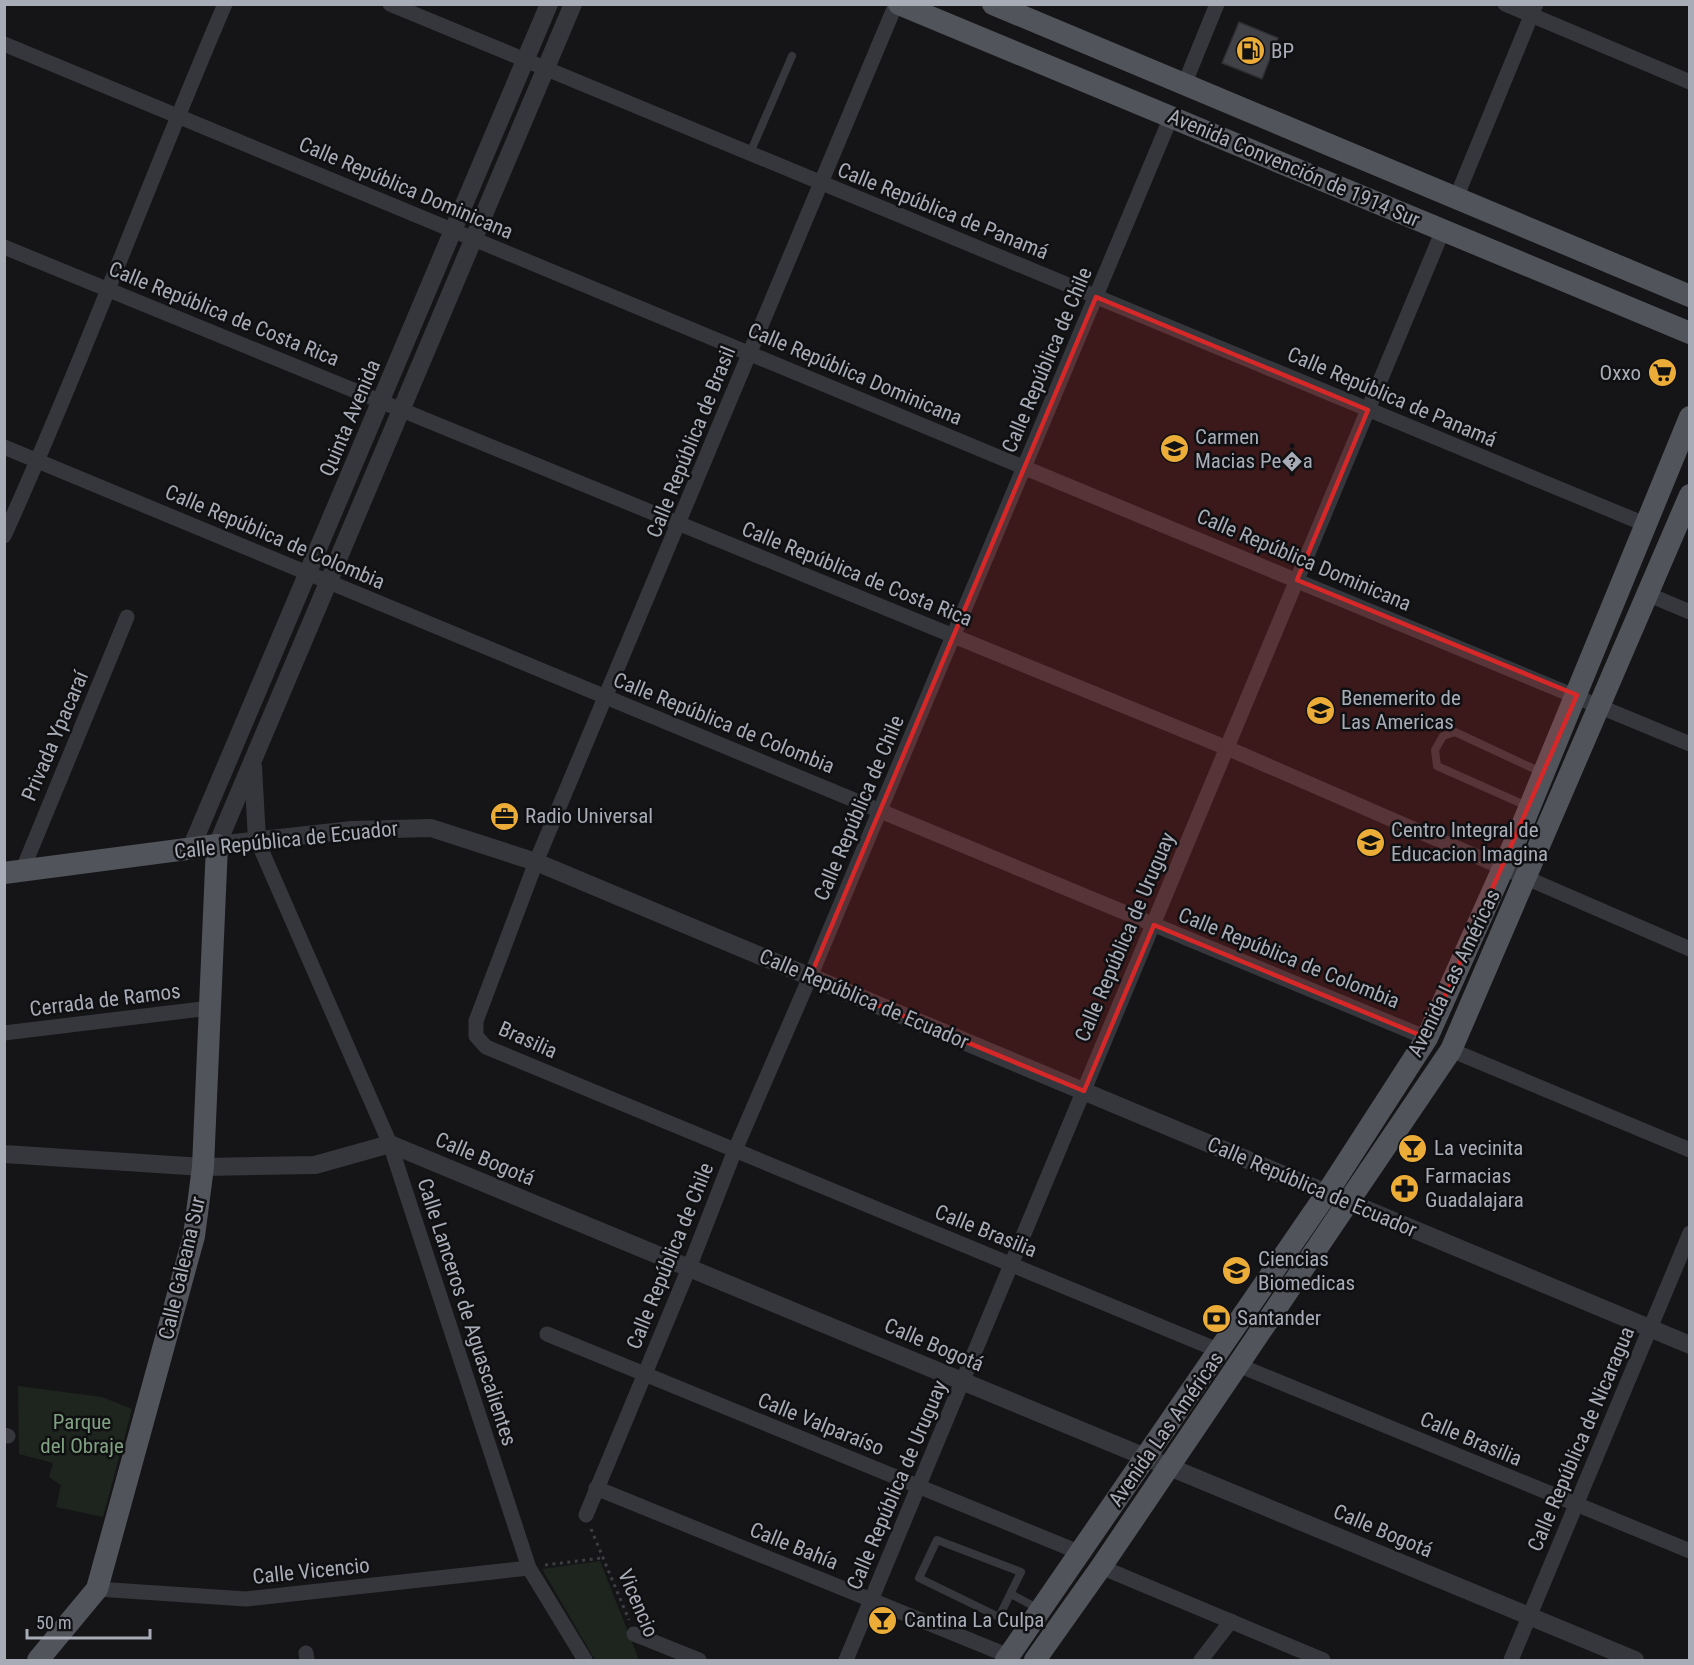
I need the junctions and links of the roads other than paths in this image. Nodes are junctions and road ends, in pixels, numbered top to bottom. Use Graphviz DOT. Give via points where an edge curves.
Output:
graph roads {
  1 [pos="225,4"];
  2 [pos="390,4"];
  3 [pos="549,4"];
  4 [pos="573,4"];
  5 [pos="897,4"];
  6 [pos="993,4"];
  7 [pos="1217,4"];
  8 [pos="1505,4"];
  9 [pos="1534,10"];
  10 [pos="4,44"];
  11 [pos="792,56"];
  12 [pos="525,61"];
  13 [pos="546,69"];
  14 [pos="1689,82"];
  15 [pos="1184,85"];
  16 [pos="177,115"];
  17 [pos="1171,117"];
  18 [pos="750,153"];
  19 [pos="820,183"];
  20 [pos="1456,198"];
  21 [pos="454,230"];
  22 [pos="1443,230"];
  23 [pos="474,238"];
  24 [pos="4,247"];
  25 [pos="109,290"];
  26 [pos="1689,296"];
  27 [pos="1096,297"];
  28 [pos="1689,333"];
  29 [pos="750,353"];
  30 [pos="381,402"];
  31 [pos="401,410"];
  32 [pos="1368,410"];
  33 [pos="1689,417"];
  34 [pos="4,447"];
  35 [pos="38,461"];
  36 [pos="1025,467"];
  37 [pos="1689,495"];
  38 [pos="680,524"];
  39 [pos="1647,525"];
  40 [pos="4,536"];
  41 [pos="308,573"];
  42 [pos="1297,580"];
  43 [pos="328,582"];
  44 [pos="1647,594"];
  45 [pos="1689,612"];
  46 [pos="127,617"];
  47 [pos="954,636"];
  48 [pos="1576,695"];
  49 [pos="607,698"];
  50 [pos="1599,705"];
  51 [pos="1689,744"];
  52 [pos="1227,748"];
  53 [pos="253,761"];
  54 [pos="1544,773"];
  55 [pos="1530,808"];
  56 [pos="880,811"];
  57 [pos="256,840"];
  58 [pos="217,845"];
  59 [pos="191,848"];
  60 [pos="536,862"];
  61 [pos="1503,870"];
  62 [pos="13,872"];
  63 [pos="1525,879"];
  64 [pos="1154,924"];
  65 [pos="1689,949"];
  66 [pos="810,977"];
  67 [pos="210,1008"];
  68 [pos="4,1033"];
  69 [pos="1427,1038"];
  70 [pos="1451,1050"];
  71 [pos="1084,1091"];
  72 [pos="390,1144"];
  73 [pos="735,1150"];
  74 [pos="1689,1150"];
  75 [pos="4,1155"];
  76 [pos="203,1167"];
  77 [pos="1337,1197"];
  78 [pos="1689,1233"];
  79 [pos="1012,1264"];
  80 [pos="689,1268"];
  81 [pos="1650,1329"];
  82 [pos="547,1334"];
  83 [pos="1689,1345"];
  84 [pos="1220,1350"];
  85 [pos="1238,1365"];
  86 [pos="645,1375"];
  87 [pos="963,1382"];
  88 [pos="1145,1457"];
  89 [pos="1167,1466"];
  90 [pos="920,1486"];
  91 [pos="596,1488"];
  92 [pos="1576,1506"];
  93 [pos="586,1515"];
  94 [pos="1689,1551"];
  95 [pos="1081,1553"];
  96 [pos="1101,1567"];
  97 [pos="529,1568"];
  98 [pos="97,1589"];
  99 [pos="1011,1594"];
  100 [pos="871,1600"];
  101 [pos="1041,1610"];
  102 [pos="1530,1617"];
  103 [pos="1231,1621"];
  104 [pos="634,1634"];
  105 [pos="1008,1658"];
  106 [pos="38,1660"];
  107 [pos="585,1660"];
  108 [pos="699,1660"];
  109 [pos="846,1660"];
  110 [pos="1035,1660"];
  111 [pos="1201,1660"];
  112 [pos="1323,1660"];
  113 [pos="1511,1660"];
  114 [pos="1635,1660"];
  1 -- 16 [label="street"];
  2 -- 12 [label="street, Calle República de Panamá"];
  3 -- 12 [label="street, Quinta Avenida"];
  4 -- 13 [label="street, Quinta Avenida"];
  5 -- 17 [label="main road, Avenida Convención de 1914 Sur"];
  5 -- 19 [label="street, Calle República de Brasil"];
  6 -- 15 [label="main road, Avenida Convención de 1914 Sur"];
  7 -- 15 [label="street"];
  8 -- 9 [label="street"];
  9 -- 14 [label="street"];
  9 -- 20 [label="street"];
  10 -- 16 [label="street, Calle República Dominicana"];
  11 -- 18 [label="lane"];
  12 -- 13 [label="street, Calle República de Panamá"];
  12 -- 21 [label="street, Quinta Avenida"];
  13 -- 18 [label="street, Calle República de Panamá"];
  13 -- 23 [label="street, Quinta Avenida"];
  15 -- 20 [label="main road, Avenida Convención de 1914 Sur"];
  16 -- 21 [label="street, Calle República Dominicana"];
  16 -- 25 [label="street"];
  17 -- 22 [label="main road, Avenida Convención de 1914 Sur"];
  17 -- 27 [label="street, Calle República de Chile"];
  18 -- 19 [label="street, Calle República de Panamá"];
  19 -- 27 [label="street, Calle República de Panamá"];
  19 -- 29 [label="street, Calle República de Brasil"];
  20 -- 26 [label="main road, Avenida Convención de 1914 Sur"];
  21 -- 23 [label="street, Calle República Dominicana"];
  21 -- 30 [label="street, Quinta Avenida"];
  22 -- 28 [label="main road, Avenida Convención de 1914 Sur"];
  22 -- 32 [label="street, Calle República de Uruguay"];
  23 -- 29 [label="street, Calle República Dominicana"];
  23 -- 31 [label="street, Quinta Avenida"];
  24 -- 25 [label="street, Calle República de Costa Rica"];
  25 -- 30 [label="street, Calle República de Costa Rica"];
  25 -- 35 [label="street"];
  27 -- 32 [label="street, Calle República de Panamá"];
  27 -- 36 [label="street, Calle República de Chile"];
  29 -- 36 [label="street, Calle República Dominicana"];
  29 -- 38 [label="street, Calle República de Brasil"];
  30 -- 31 [label="street, Calle República de Costa Rica"];
  30 -- 41 [label="street, Quinta Avenida"];
  31 -- 38 [label="street, Calle República de Costa Rica"];
  31 -- 43 [label="street, Quinta Avenida"];
  32 -- 39 [label="street, Calle República de Panamá"];
  32 -- 42 [label="street, Calle República de Uruguay"];
  33 -- 39 [label="main road, Avenida Las Américas"];
  34 -- 35 [label="street, Calle República de Colombia"];
  35 -- 40 [label="street"];
  35 -- 41 [label="street, Calle República de Colombia"];
  36 -- 42 [label="street, Calle República Dominicana"];
  36 -- 47 [label="street, Calle República de Chile"];
  37 -- 44 [label="main road, Avenida Las Américas"];
  38 -- 47 [label="street, Calle República de Costa Rica"];
  38 -- 49 [label="street, Calle República de Brasil"];
  39 -- 48 [label="main road, Avenida Las Américas"];
  41 -- 43 [label="street, Calle República de Colombia"];
  41 -- 59 [label="street, Quinta Avenida"];
  42 -- 48 [label="street, Calle República Dominicana"];
  42 -- 52 [label="street, Calle República de Uruguay"];
  43 -- 49 [label="street, Calle República de Colombia"];
  43 -- 53 [label="street, Quinta Avenida"];
  44 -- 45 [label="street"];
  44 -- 50 [label="main road, Avenida Las Américas"];
  46 -- 62 [label="street, Privada Ypacaraí"];
  47 -- 52 [label="street, Calle República de Costa Rica"];
  47 -- 56 [label="street, Calle República de Chile"];
  48 -- 50 [label="street, Calle República Dominicana"];
  48 -- 54 [label="main road, Avenida Las Américas"];
  49 -- 56 [label="street, Calle República de Colombia"];
  49 -- 60 [label="street, Calle República de Brasil"];
  50 -- 51 [label="street, Calle República Dominicana"];
  50 -- 63 [label="main road, Avenida Las Américas"];
  52 -- 61 [label="street, Calle República de Costa Rica"];
  52 -- 64 [label="street, Calle República de Uruguay"];
  53 -- 57 [label="street"];
  53 -- 58 [label="street, Quinta Avenida"];
  54 -- 55 [label="main road, Avenida Las Américas"];
  54 -- 55 [label="lane" via="1455,732 1443,736 1435,750 1437,766"];
  55 -- 61 [label="main road, Avenida Las Américas"];
  56 -- 64 [label="street, Calle República de Colombia"];
  56 -- 66 [label="street, Calle República de Chile"];
  57 -- 58 [label="street, Calle República de Ecuador"];
  57 -- 60 [label="street, Calle República de Ecuador" via="352,830 431,828"];
  57 -- 72 [label="street, Calle Lanceros de Aguascalientes"];
  58 -- 59 [label="main road, Calle República de Ecuador"];
  58 -- 67 [label="main road, Calle Galeana Sur"];
  59 -- 62 [label="main road, Calle República de Ecuador"];
  60 -- 66 [label="street, Calle República de Ecuador"];
  60 -- 73 [label="street, Brasilia" via="476,1021 476,1036 486,1047"];
  61 -- 63 [label="street, Calle República de Costa Rica"];
  61 -- 69 [label="main road, Avenida Las Américas"];
  63 -- 65 [label="street, Calle República de Costa Rica"];
  63 -- 70 [label="main road, Avenida Las Américas"];
  64 -- 69 [label="street, Calle República de Colombia"];
  64 -- 71 [label="street, Calle República de Uruguay"];
  66 -- 71 [label="street, Calle República de Ecuador"];
  66 -- 73 [label="street, Calle República de Chile"];
  67 -- 68 [label="street, Cerrada de Ramos"];
  67 -- 76 [label="main road, Calle Galeana Sur"];
  69 -- 77 [label="main road, Avenida Las Américas"];
  70 -- 74 [label="street"];
  70 -- 77 [label="main road, Avenida Las Américas"];
  71 -- 77 [label="street, Calle República de Ecuador"];
  71 -- 79 [label="street, Calle República de Uruguay"];
  72 -- 76 [label="street" via="315,1165"];
  72 -- 80 [label="street, Calle Bogotá"];
  72 -- 97 [label="street, Calle Lanceros de Aguascalientes"];
  73 -- 79 [label="street, Calle Brasilia"];
  73 -- 80 [label="street, Calle República de Chile"];
  75 -- 76 [label="street"];
  76 -- 98 [label="main road, Calle Galeana Sur" via="194,1236"];
  77 -- 81 [label="street, Calle República de Ecuador"];
  77 -- 84 [label="main road, Avenida Las Américas"];
  77 -- 85 [label="main road, Avenida Las Américas"];
  78 -- 81 [label="street, Calle República de Nicaragua"];
  79 -- 84 [label="street, Calle Brasilia"];
  79 -- 87 [label="street, Calle República de Uruguay"];
  80 -- 86 [label="street, Calle República de Chile"];
  80 -- 87 [label="street, Calle Bogotá"];
  81 -- 83 [label="street, Calle República de Ecuador"];
  81 -- 92 [label="street, Calle República de Nicaragua"];
  82 -- 86 [label="street, Calle Valparaíso"];
  84 -- 88 [label="main road, Avenida Las Américas"];
  85 -- 89 [label="main road, Avenida Las Américas"];
  85 -- 92 [label="street, Calle Brasilia"];
  86 -- 90 [label="street, Calle Valparaíso"];
  86 -- 91 [label="street, Calle República de Chile"];
  87 -- 88 [label="street, Calle Bogotá"];
  87 -- 90 [label="street, Calle República de Uruguay"];
  88 -- 89 [label="street, Calle Bogotá"];
  88 -- 95 [label="main road, Avenida Las Américas"];
  89 -- 96 [label="main road, Avenida Las Américas"];
  89 -- 102 [label="street, Calle Bogotá"];
  90 -- 95 [label="street, Calle Valparaíso"];
  90 -- 100 [label="street, Calle República de Uruguay"];
  91 -- 93 [label="street, Calle República de Chile"];
  91 -- 100 [label="street, Calle Bahía"];
  92 -- 94 [label="street, Calle Brasilia"];
  92 -- 102 [label="street, Calle República de Nicaragua"];
  95 -- 101 [label="main road, Avenida Las Américas"];
  96 -- 103 [label="street"];
  96 -- 110 [label="main road, Avenida Las Américas"];
  97 -- 98 [label="street, Calle Vicencio" via="246,1599"];
  97 -- 107 [label="street, Calle Lanceros de Aguascalientes"];
  98 -- 106 [label="main road, Calle Galeana Sur"];
  99 -- 99 [label="lane" via="1021,1572 938,1540 919,1578 999,1617"];
  99 -- 101 [label="lane"];
  100 -- 105 [label="street, Calle Bahía"];
  100 -- 109 [label="street, Calle República de Uruguay"];
  101 -- 105 [label="main road, Avenida Las Américas"];
  102 -- 113 [label="street, Calle República de Nicaragua"];
  102 -- 114 [label="street, Calle Bogotá"];
  103 -- 111 [label="street"];
  103 -- 112 [label="street"];
  104 -- 108 [label="street"];
}
